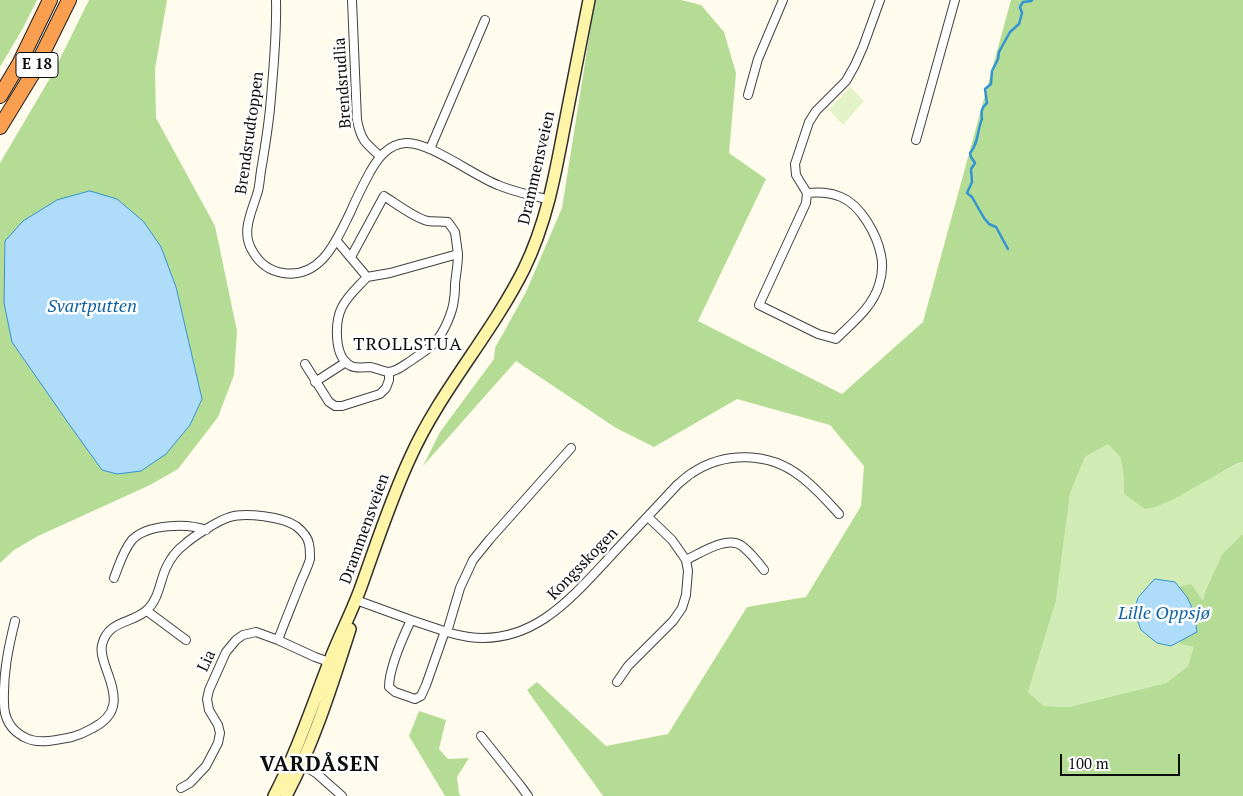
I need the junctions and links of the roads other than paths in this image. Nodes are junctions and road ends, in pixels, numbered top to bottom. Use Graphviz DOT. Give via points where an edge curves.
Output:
graph roads {
  1 [pos="50,0"];
  2 [pos="69,0"];
  3 [pos="276,0"];
  4 [pos="352,0"];
  5 [pos="589,0"];
  6 [pos="783,0"];
  7 [pos="880,0"];
  8 [pos="955,0"];
  9 [pos="485,20"];
  10 [pos="748,95"];
  11 [pos="0,96"];
  12 [pos="0,127"];
  13 [pos="916,140"];
  14 [pos="430,149"];
  15 [pos="380,156"];
  16 [pos="807,193"];
  17 [pos="549,200"];
  18 [pos="336,240"];
  19 [pos="458,254"];
  20 [pos="350,256"];
  21 [pos="367,277"];
  22 [pos="346,362"];
  23 [pos="305,364"];
  24 [pos="389,372"];
  25 [pos="315,382"];
  26 [pos="571,448"];
  27 [pos="839,514"];
  28 [pos="648,516"];
  29 [pos="206,530"];
  30 [pos="686,560"];
  31 [pos="764,570"];
  32 [pos="114,578"];
  33 [pos="356,600"];
  34 [pos="147,611"];
  35 [pos="411,620"];
  36 [pos="15,621"];
  37 [pos="446,631"];
  38 [pos="186,640"];
  39 [pos="278,640"];
  40 [pos="334,664"];
  41 [pos="617,682"];
  42 [pos="481,736"];
  43 [pos="297,762"];
  44 [pos="182,788"];
  45 [pos="274,796"];
  46 [pos="286,796"];
  47 [pos="342,796"];
  48 [pos="528,796"];
  1 -- 11 [label="highway, E 18"];
  2 -- 12 [label="highway, E 18" via="33,72"];
  3 -- 18 [label="street, Brendsrudtoppen" via="267,133 258,190 248,220 249,246 265,266 289,274 317,265"];
  4 -- 15 [label="street, Brendsrudlia" via="356,120 360,135"];
  5 -- 17 [label="main road, Drammensveien"];
  6 -- 10 [label="street" via="758,59"];
  7 -- 16 [label="street" via="863,47 846,81 809,122 795,164 796,175"];
  8 -- 13 [label="street"];
  9 -- 14 [label="street"];
  14 -- 15 [label="street, Brendsrudtoppen" via="416,143 398,144"];
  14 -- 17 [label="street, Brendsrudtoppen" via="498,185"];
  15 -- 18 [label="street, Brendsrudtoppen"];
  16 -- 16 [label="street" via="806,203 759,305 818,334 836,339 870,304 881,277 881,254 871,228 857,209 842,197 823,192"];
  17 -- 33 [label="main road, Drammensveien" via="533,249 516,285 435,411 410,457"];
  18 -- 20 [label="street"];
  19 -- 20 [label="street" via="455,232 448,222 427,221 384,196"];
  19 -- 21 [label="street"];
  19 -- 24 [label="street" via="454,300 440,335 425,352"];
  20 -- 21 [label="street"];
  21 -- 22 [label="street" via="346,300 337,322 336,341"];
  22 -- 24 [label="street" via="352,366"];
  22 -- 25 [label="street"];
  23 -- 25 [label="street"];
  24 -- 25 [label="street" via="386,388 380,394 342,406 329,402"];
  26 -- 37 [label="street" via="473,560"];
  27 -- 28 [label="street, Kongsskogen" via="815,488 786,467 763,458 736,457 708,464 691,473"];
  28 -- 30 [label="street"];
  28 -- 37 [label="street, Kongsskogen" via="573,596 551,615 523,631 495,637 467,637"];
  29 -- 32 [label="street" via="197,526 166,526 144,531 125,549"];
  29 -- 34 [label="street" via="172,557"];
  29 -- 39 [label="street" via="230,517 251,514 291,523 303,532 309,543 310,559"];
  30 -- 31 [label="street" via="718,545 733,542 742,546"];
  30 -- 41 [label="street" via="688,582 682,608"];
  33 -- 35 [label="street, Kongsskogen"];
  33 -- 40 [label="main road, Drammensveien" via="345,623"];
  34 -- 36 [label="street" via="114,627 102,645 114,692 108,718 78,735 46,741 28,739 19,734 4,712 8,648"];
  34 -- 38 [label="street"];
  35 -- 37 [label="street, Kongsskogen"];
  35 -- 37 [label="street" via="389,687 415,699 421,696"];
  39 -- 40 [label="street, Lia"];
  39 -- 44 [label="street, Lia" via="256,632 236,640 226,652 207,699 209,710 218,724 218,743 206,766"];
  40 -- 43 [label="main road, Drammensveien"];
  42 -- 48 [label="street"];
  43 -- 45 [label="main road, Drammensveien"];
  43 -- 46 [label="main road, Drammensveien"];
  43 -- 47 [label="street" via="316,773"];
}
